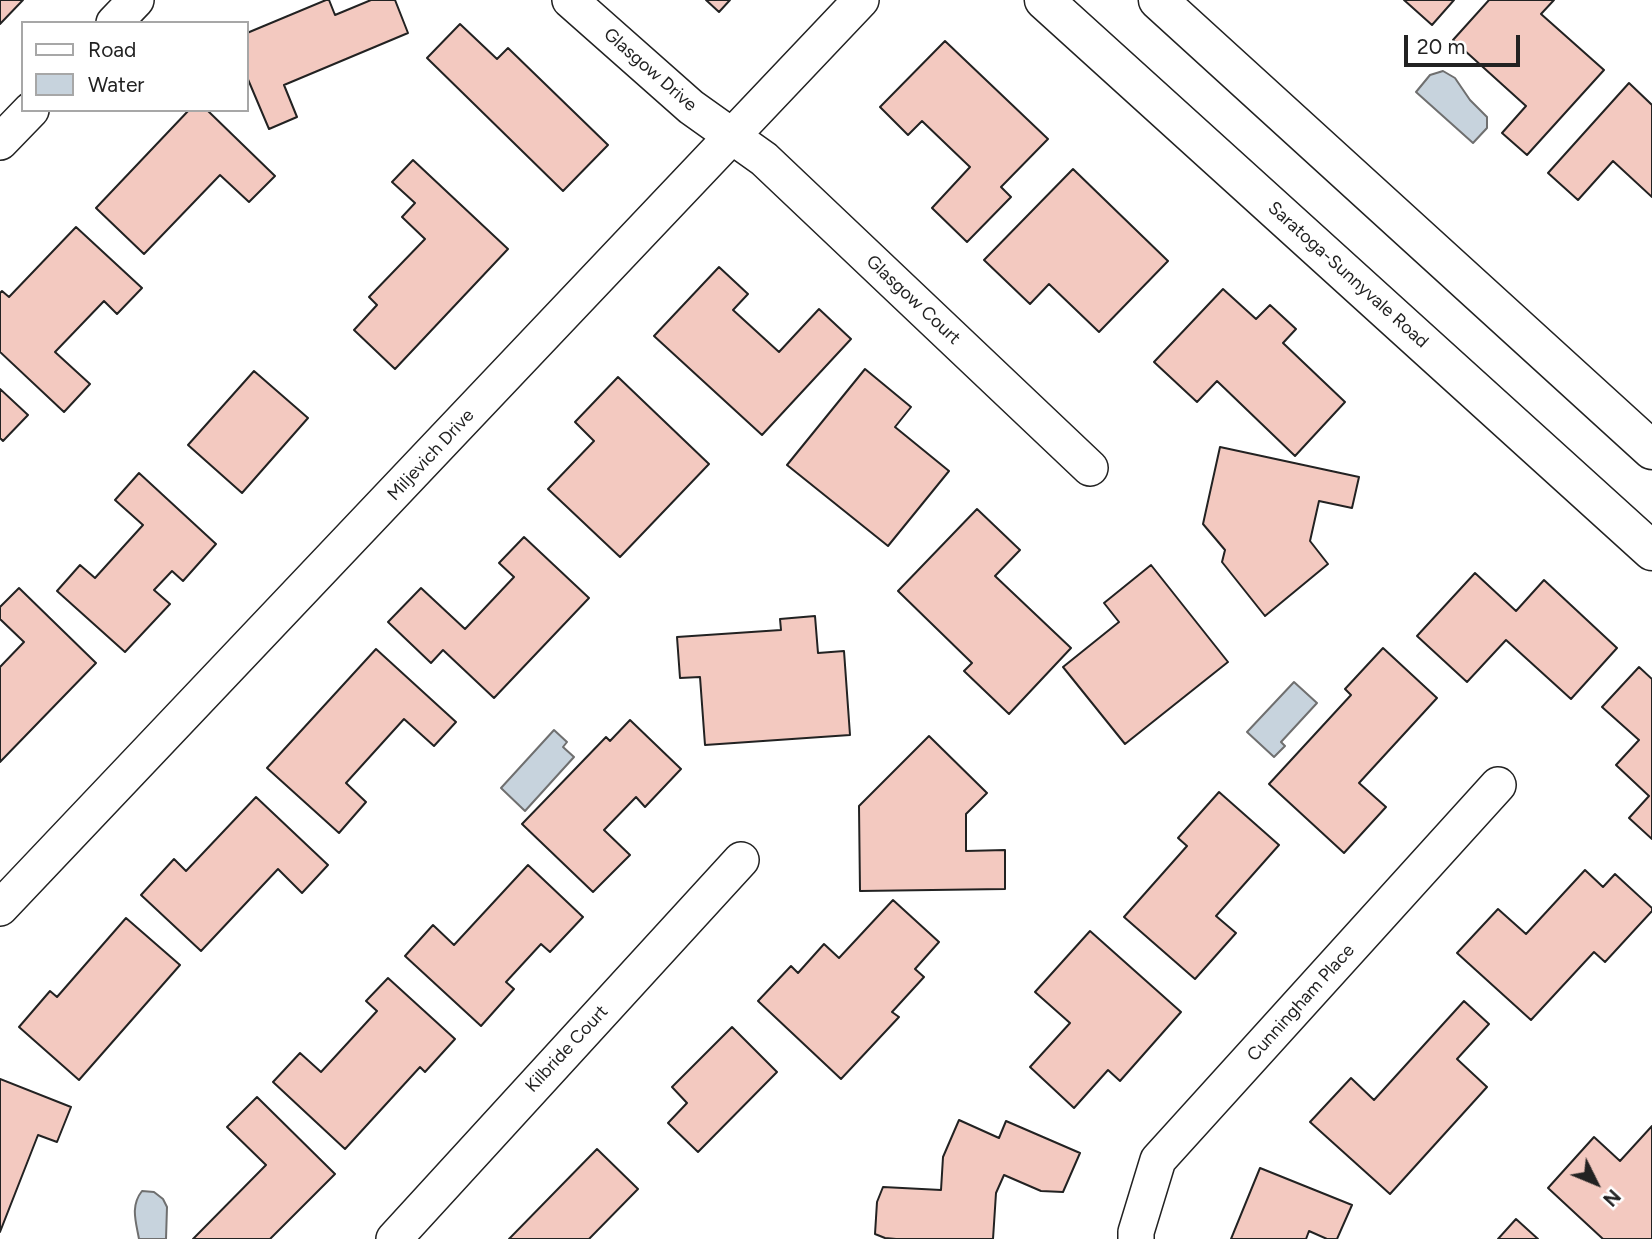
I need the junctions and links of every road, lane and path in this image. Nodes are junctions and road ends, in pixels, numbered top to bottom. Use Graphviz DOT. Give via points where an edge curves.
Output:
graph roads {
  1 [pos="136,0"];
  2 [pos="570,0"];
  3 [pos="861,0"];
  4 [pos="1044,0"];
  5 [pos="1158,0"];
  6 [pos="116,21"];
  7 [pos="29,112"];
  8 [pos="733,136"];
  9 [pos="0,142"];
  10 [pos="1652,450"];
  11 [pos="1090,468"];
  12 [pos="1652,551"];
  13 [pos="1498,785"];
  14 [pos="741,860"];
  15 [pos="0,908"];
  16 [pos="394,1239"];
  17 [pos="1136,1239"];
  1 -- 6 [label="street"];
  2 -- 8 [label="street, Glasgow Drive" via="691,107"];
  3 -- 8 [label="street, Miljevich Drive"];
  4 -- 12 [label="main road, Saratoga-Sunnyvale Road"];
  5 -- 10 [label="main road"];
  7 -- 9 [label="street"];
  8 -- 11 [label="street, Glasgow Court" via="764,159"];
  8 -- 15 [label="street, Miljevich Drive"];
  13 -- 17 [label="street, Cunningham Place" via="1158,1160"];
  14 -- 16 [label="street, Kilbride Court"];
}
